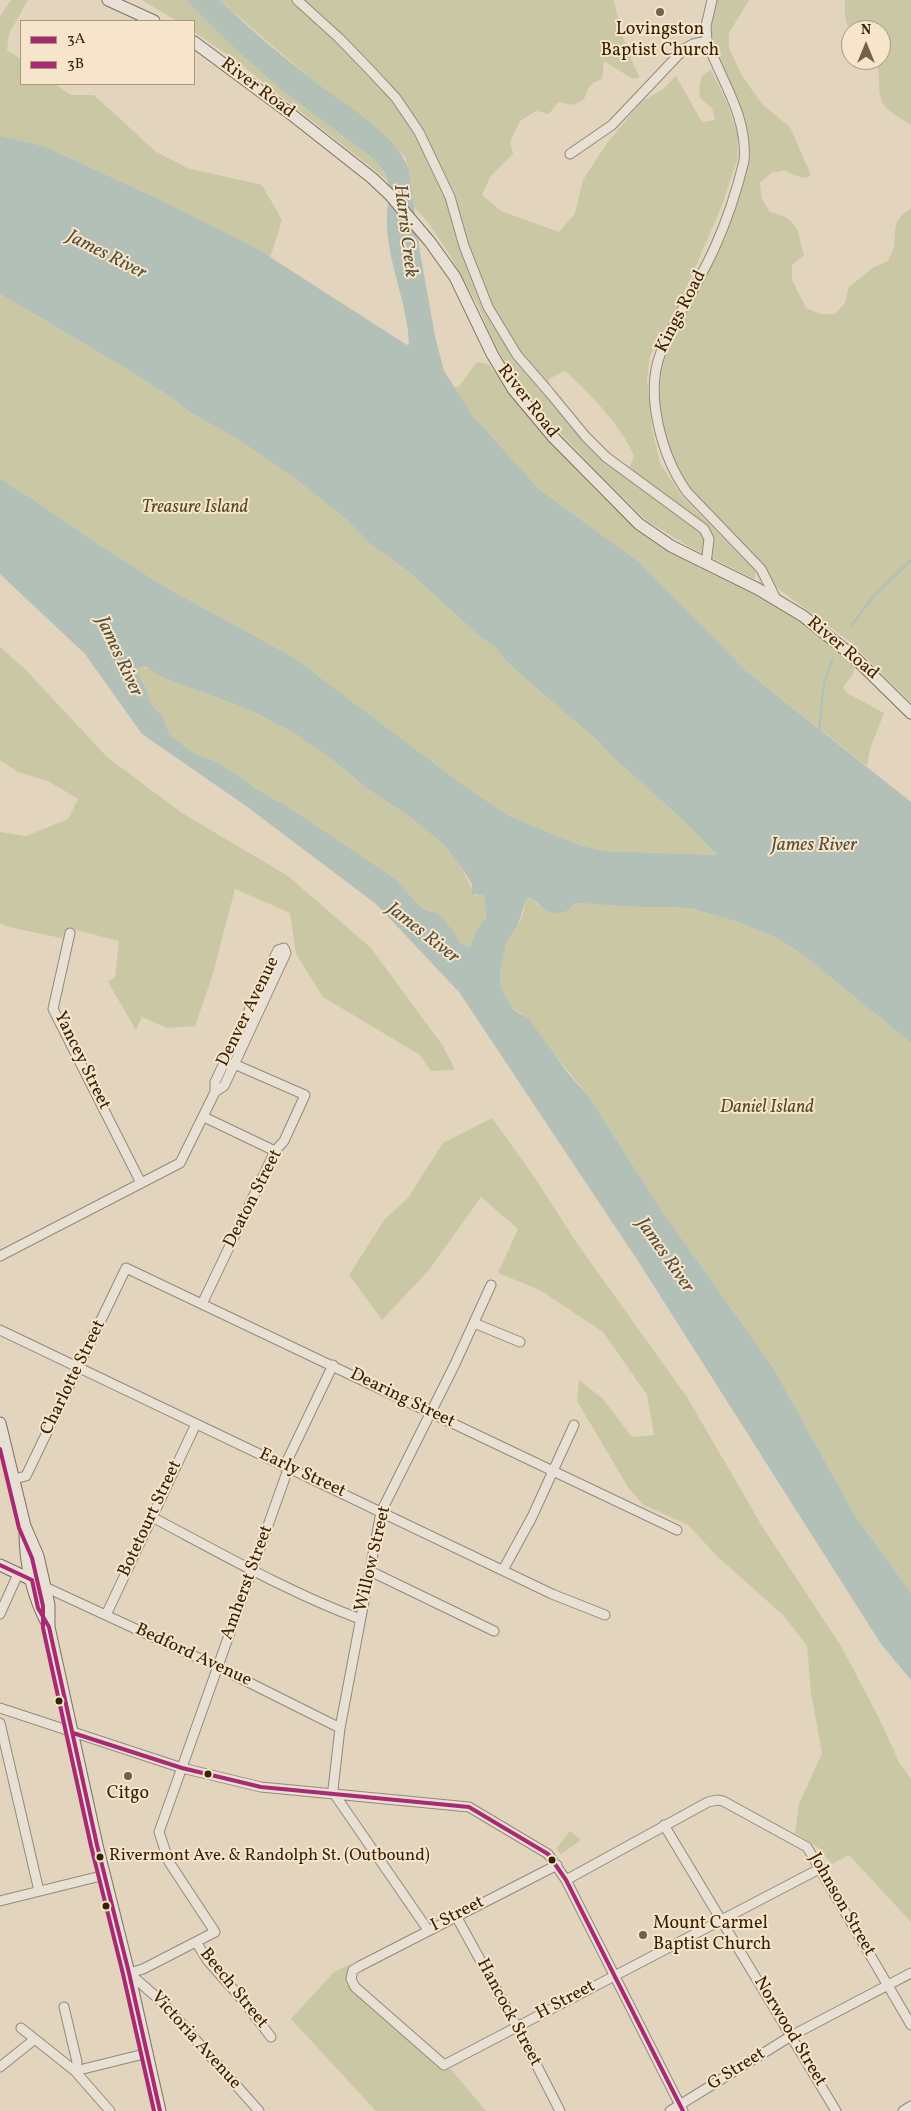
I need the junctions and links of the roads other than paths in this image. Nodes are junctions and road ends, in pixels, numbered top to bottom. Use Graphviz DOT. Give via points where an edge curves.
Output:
graph roads {
  1 [pos="108,0"];
  2 [pos="297,0"];
  3 [pos="712,0"];
  4 [pos="152,20"];
  5 [pos="706,41"];
  6 [pos="195,43"];
  7 [pos="570,154"];
  8 [pos="706,564"];
  9 [pos="776,599"];
  10 [pos="911,713"];
  11 [pos="70,933"];
  12 [pos="234,1064"];
  13 [pos="215,1092"];
  14 [pos="204,1117"];
  15 [pos="275,1151"];
  16 [pos="141,1183"];
  17 [pos="0,1256"];
  18 [pos="126,1268"];
  19 [pos="491,1285"];
  20 [pos="202,1304"];
  21 [pos="474,1323"];
  22 [pos="0,1330"];
  23 [pos="520,1342"];
  24 [pos="333,1366"];
  25 [pos="79,1367"];
  26 [pos="430,1413"];
  27 [pos="0,1423"];
  28 [pos="196,1424"];
  29 [pos="574,1426"];
  30 [pos="4,1453"];
  31 [pos="287,1467"];
  32 [pos="553,1472"];
  33 [pos="14,1479"];
  34 [pos="381,1512"];
  35 [pos="152,1517"];
  36 [pos="677,1530"];
  37 [pos="25,1531"];
  38 [pos="0,1565"];
  39 [pos="503,1570"];
  40 [pos="252,1571"];
  41 [pos="370,1571"];
  42 [pos="18,1574"];
  43 [pos="32,1580"];
  44 [pos="46,1587"];
  45 [pos="0,1614"];
  46 [pos="106,1615"];
  47 [pos="606,1616"];
  48 [pos="360,1619"];
  49 [pos="49,1627"];
  50 [pos="494,1631"];
  51 [pos="218,1667"];
  52 [pos="0,1708"];
  53 [pos="0,1723"];
  54 [pos="340,1728"];
  55 [pos="74,1733"];
  56 [pos="182,1768"];
  57 [pos="335,1795"];
  58 [pos="664,1826"];
  59 [pos="557,1865"];
  60 [pos="821,1868"];
  61 [pos="105,1875"];
  62 [pos="566,1880"];
  63 [pos="39,1891"];
  64 [pos="0,1901"];
  65 [pos="456,1916"];
  66 [pos="721,1920"];
  67 [pos="428,1930"];
  68 [pos="196,1942"];
  69 [pos="129,1973"];
  70 [pos="911,1973"];
  71 [pos="615,1976"];
  72 [pos="887,1985"];
  73 [pos="64,2007"];
  74 [pos="911,2025"];
  75 [pos="517,2027"];
  76 [pos="21,2028"];
  77 [pos="792,2036"];
  78 [pos="271,2037"];
  79 [pos="35,2039"];
  80 [pos="148,2053"];
  81 [pos="444,2066"];
  82 [pos="0,2067"];
  83 [pos="74,2071"];
  84 [pos="911,2106"];
  85 [pos="682,2108"];
  86 [pos="110,2111"];
  87 [pos="160,2111"];
  88 [pos="259,2111"];
  89 [pos="560,2111"];
  90 [pos="670,2111"];
  91 [pos="836,2111"];
  92 [pos="904,2111"];
  1 -- 4 [label="street"];
  2 -- 8 [label="street" via="339,38 396,98 419,132 450,197 469,262 488,307 517,355 606,457 704,529 709,539"];
  3 -- 5 [label="street, Kings Road"];
  5 -- 7 [label="street" via="684,49 612,125"];
  5 -- 9 [label="street, Kings Road" via="742,125 744,161 715,247 661,353 655,377 658,419 666,454 678,480 760,568"];
  6 -- 8 [label="street, River Road" via="383,188 430,242 455,277 501,371 535,417 639,524"];
  8 -- 9 [label="street, River Road"];
  9 -- 10 [label="street, River Road" via="834,640"];
  11 -- 16 [label="street, Yancey Street" via="53,1009"];
  12 -- 13 [label="street, Denver Avenue" via="224,1086"];
  12 -- 13 [label="street, Denver Avenue" via="286,953 284,948 278,950 215,1082"];
  12 -- 15 [label="street, Deaton Street" via="304,1095 284,1141"];
  13 -- 14 [label="street, Denver Avenue"];
  14 -- 15 [label="street"];
  14 -- 16 [label="street, Denver Avenue" via="180,1163"];
  15 -- 20 [label="street, Deaton Street"];
  16 -- 17 [label="street, Denver Avenue"];
  18 -- 20 [label="street, Dearing Street"];
  18 -- 25 [label="street, Charlotte Street"];
  19 -- 21 [label="street, Willow Street"];
  20 -- 24 [label="street, Dearing Street"];
  21 -- 23 [label="street"];
  21 -- 26 [label="street, Willow Street"];
  22 -- 25 [label="street, Early Street"];
  24 -- 26 [label="street, Dearing Street"];
  24 -- 31 [label="street, Amherst Street" via="286,1461"];
  25 -- 28 [label="street, Early Street"];
  25 -- 33 [label="street, Charlotte Street" via="26,1476"];
  26 -- 32 [label="street, Dearing Street"];
  26 -- 34 [label="street, Willow Street"];
  27 -- 30 [label="street"];
  28 -- 31 [label="street, Early Street"];
  28 -- 35 [label="street, Botetourt Street"];
  29 -- 32 [label="street"];
  30 -- 33 [label="street"];
  31 -- 34 [label="street, Early Street"];
  31 -- 40 [label="street, Amherst Street"];
  32 -- 36 [label="street, Dearing Street"];
  32 -- 39 [label="street"];
  33 -- 37 [label="street"];
  34 -- 39 [label="street, Early Street"];
  34 -- 41 [label="street, Willow Street"];
  35 -- 40 [label="street"];
  35 -- 46 [label="street, Botetourt Street"];
  37 -- 43 [label="street" via="25,1552"];
  37 -- 44 [label="street" via="38,1556"];
  38 -- 42 [label="street"];
  39 -- 47 [label="street, Early Street"];
  40 -- 48 [label="street"];
  40 -- 51 [label="street, Amherst Street"];
  41 -- 48 [label="street, Willow Street"];
  41 -- 50 [label="street"];
  42 -- 43 [label="street"];
  42 -- 45 [label="street"];
  43 -- 49 [label="street" via="38,1608"];
  44 -- 46 [label="street, Bedford Avenue"];
  44 -- 49 [label="street"];
  46 -- 51 [label="street, Bedford Avenue"];
  48 -- 54 [label="street, Willow Street"];
  49 -- 55 [label="street"];
  51 -- 54 [label="street, Bedford Avenue"];
  51 -- 56 [label="street, Amherst Street"];
  52 -- 55 [label="street"];
  53 -- 63 [label="street"];
  54 -- 57 [label="street, Willow Street"];
  55 -- 56 [label="street"];
  55 -- 61 [label="street"];
  56 -- 57 [label="street" via="261,1787"];
  56 -- 68 [label="street, Amherst Street" via="159,1832 169,1862 215,1932"];
  57 -- 59 [label="street" via="469,1806 537,1846"];
  57 -- 67 [label="street"];
  58 -- 60 [label="street, Johnson Street" via="717,1800 807,1847"];
  58 -- 62 [label="street"];
  58 -- 66 [label="street, Norwood Street"];
  59 -- 62 [label="street"];
  59 -- 65 [label="street, I Street"];
  60 -- 66 [label="street, H Street"];
  60 -- 72 [label="street, Johnson Street"];
  61 -- 63 [label="street"];
  61 -- 69 [label="street"];
  62 -- 71 [label="street"];
  63 -- 64 [label="street"];
  65 -- 67 [label="street, I Street"];
  65 -- 75 [label="street, Hancock Street"];
  66 -- 71 [label="street, H Street"];
  66 -- 77 [label="street, Norwood Street"];
  67 -- 81 [label="street, I Street" via="353,1970 351,1979 355,1987"];
  68 -- 69 [label="street" via="143,1970"];
  68 -- 78 [label="street, Beech Street"];
  69 -- 80 [label="street"];
  69 -- 88 [label="street, Victoria Avenue" via="162,2002"];
  70 -- 72 [label="street, G Street"];
  71 -- 75 [label="street, H Street"];
  71 -- 85 [label="street"];
  72 -- 74 [label="street, Johnson Street"];
  72 -- 77 [label="street, G Street"];
  73 -- 83 [label="street" via="78,2062"];
  75 -- 81 [label="street, H Street"];
  75 -- 89 [label="street, Hancock Street"];
  76 -- 79 [label="street"];
  77 -- 85 [label="street, G Street"];
  77 -- 91 [label="street, Norwood Street"];
  79 -- 82 [label="street"];
  79 -- 83 [label="street"];
  80 -- 83 [label="street"];
  80 -- 87 [label="street"];
  83 -- 86 [label="street"];
  84 -- 92 [label="street"];
  85 -- 90 [label="street, G Street"];
}
